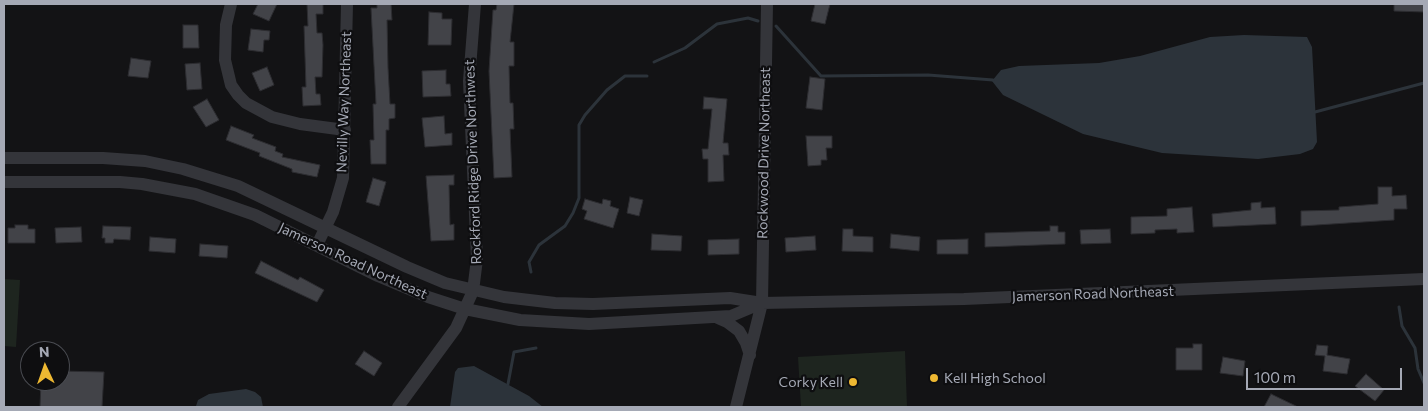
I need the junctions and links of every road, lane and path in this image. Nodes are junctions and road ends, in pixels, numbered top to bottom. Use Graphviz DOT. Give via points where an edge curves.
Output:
graph roads {
  1 [pos="231,4"];
  2 [pos="347,4"];
  3 [pos="475,4"];
  4 [pos="767,4"];
  5 [pos="345,130"];
  6 [pos="4,158"];
  7 [pos="4,182"];
  8 [pos="326,227"];
  9 [pos="317,246"];
  10 [pos="1424,278"];
  11 [pos="473,291"];
  12 [pos="762,303"];
  13 [pos="465,310"];
  14 [pos="713,317"];
  15 [pos="750,355"];
  16 [pos="398,407"];
  17 [pos="736,407"];
  1 -- 5 [label="street" via="226,25 225,60 238,95 272,117"];
  2 -- 5 [label="street, Nevilly Way Northeast"];
  3 -- 11 [label="street, Rockford Ridge Drive Northwest" via="469,81 477,250"];
  4 -- 12 [label="street, Rockwood Drive Northeast"];
  5 -- 8 [label="street, Nevilly Way Northeast" via="339,195"];
  6 -- 8 [label="street, Jamerson Road Northeast" via="103,158 165,164 238,186"];
  7 -- 9 [label="street, Jamerson Road Northeast" via="113,182 168,188 255,215"];
  8 -- 9 [label="street, Nevilly Way Northeast"];
  8 -- 11 [label="street, Jamerson Road Northeast" via="414,270"];
  9 -- 13 [label="street, Jamerson Road Northeast" via="401,286"];
  10 -- 12 [label="street, Jamerson Road Northeast" via="1059,295"];
  11 -- 12 [label="street, Jamerson Road Northeast" via="563,303 730,298"];
  11 -- 13 [label="street, Rockford Ridge Drive Northwest"];
  12 -- 14 [label="street, Jamerson Road Northeast" via="731,316"];
  12 -- 15 [label="street, Rockwood Drive Northeast"];
  13 -- 14 [label="street, Jamerson Road Northeast" via="554,324"];
  13 -- 16 [label="street, Rockford Ridge Drive Northwest" via="456,328"];
  14 -- 15 [label="street" via="739,331"];
  15 -- 17 [label="street, Rockwood Drive Northeast"];
}
